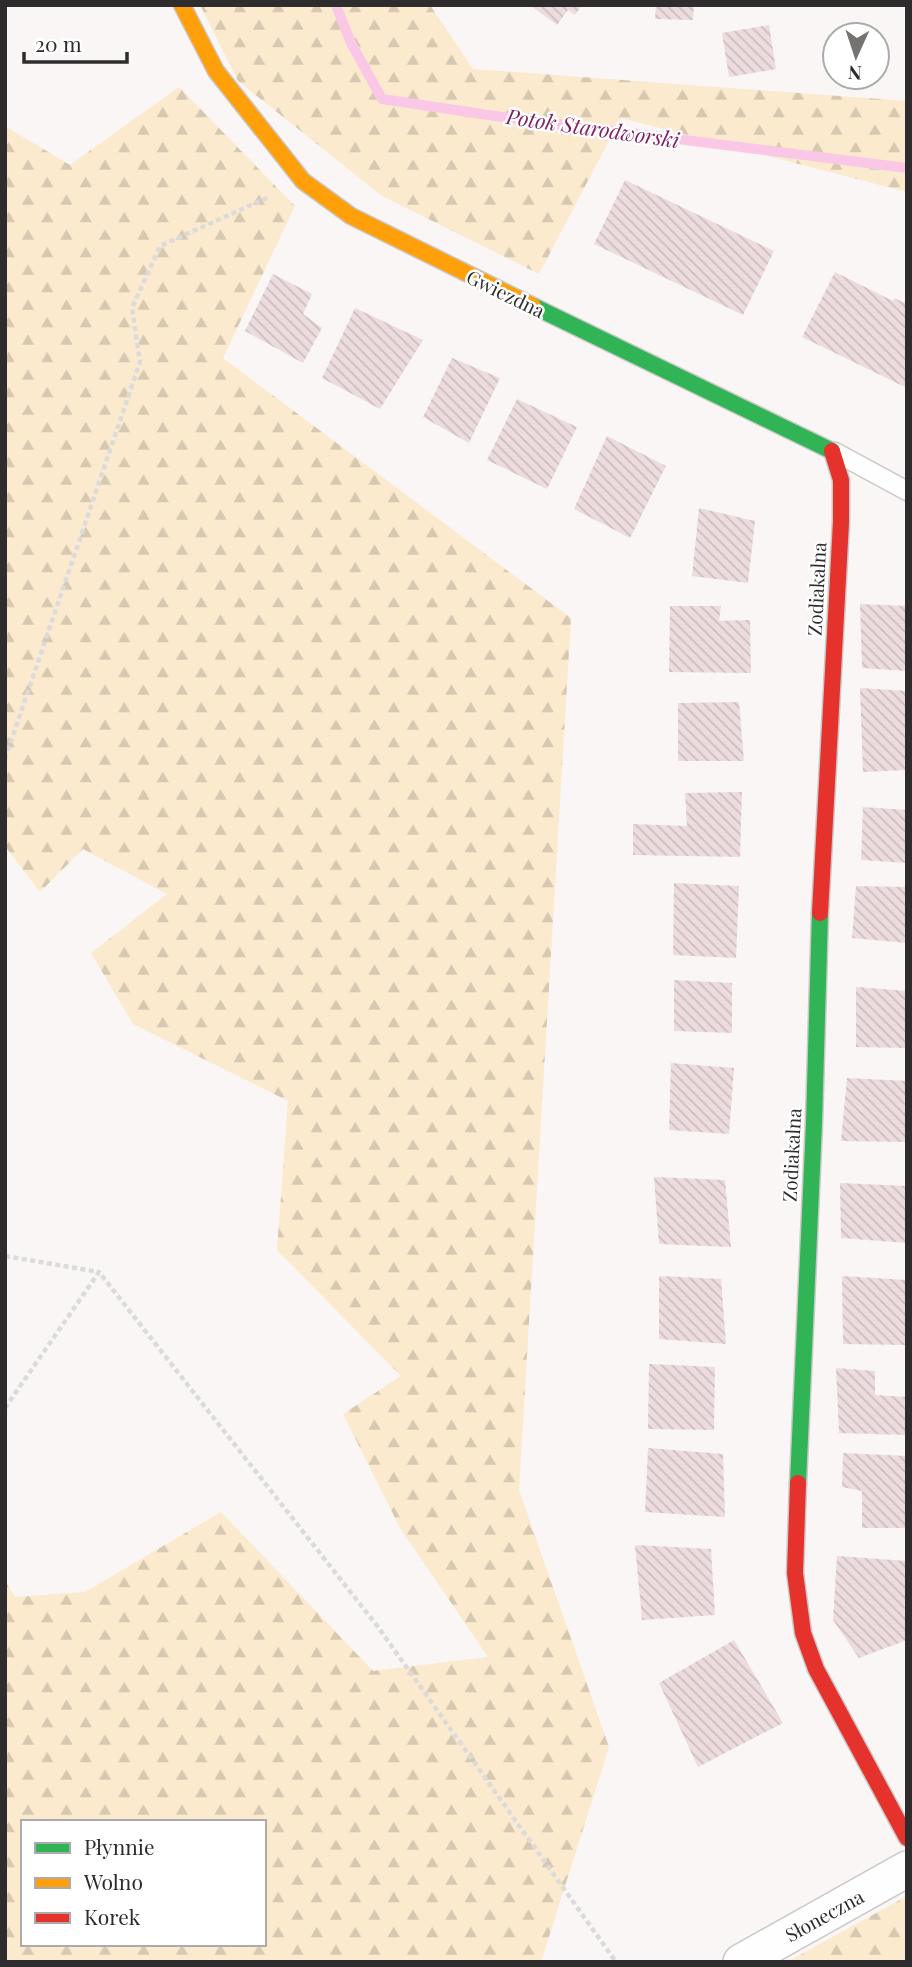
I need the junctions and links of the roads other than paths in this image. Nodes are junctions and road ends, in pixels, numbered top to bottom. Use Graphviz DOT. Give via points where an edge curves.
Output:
graph roads {
  1 [pos="182,5"];
  2 [pos="832,450"];
  3 [pos="907,491"];
  4 [pos="907,1838"];
  5 [pos="907,1869"];
  6 [pos="741,1962"];
  1 -- 2 [label="street, Gwiezdna" via="216,71 303,181 351,216"];
  2 -- 3 [label="lane, Gwiezdna"];
  2 -- 4 [label="street, Zodiakalna" via="841,480 841,522 820,921 795,1573 803,1633 816,1669"];
  5 -- 6 [label="street, Słoneczna"];
}
